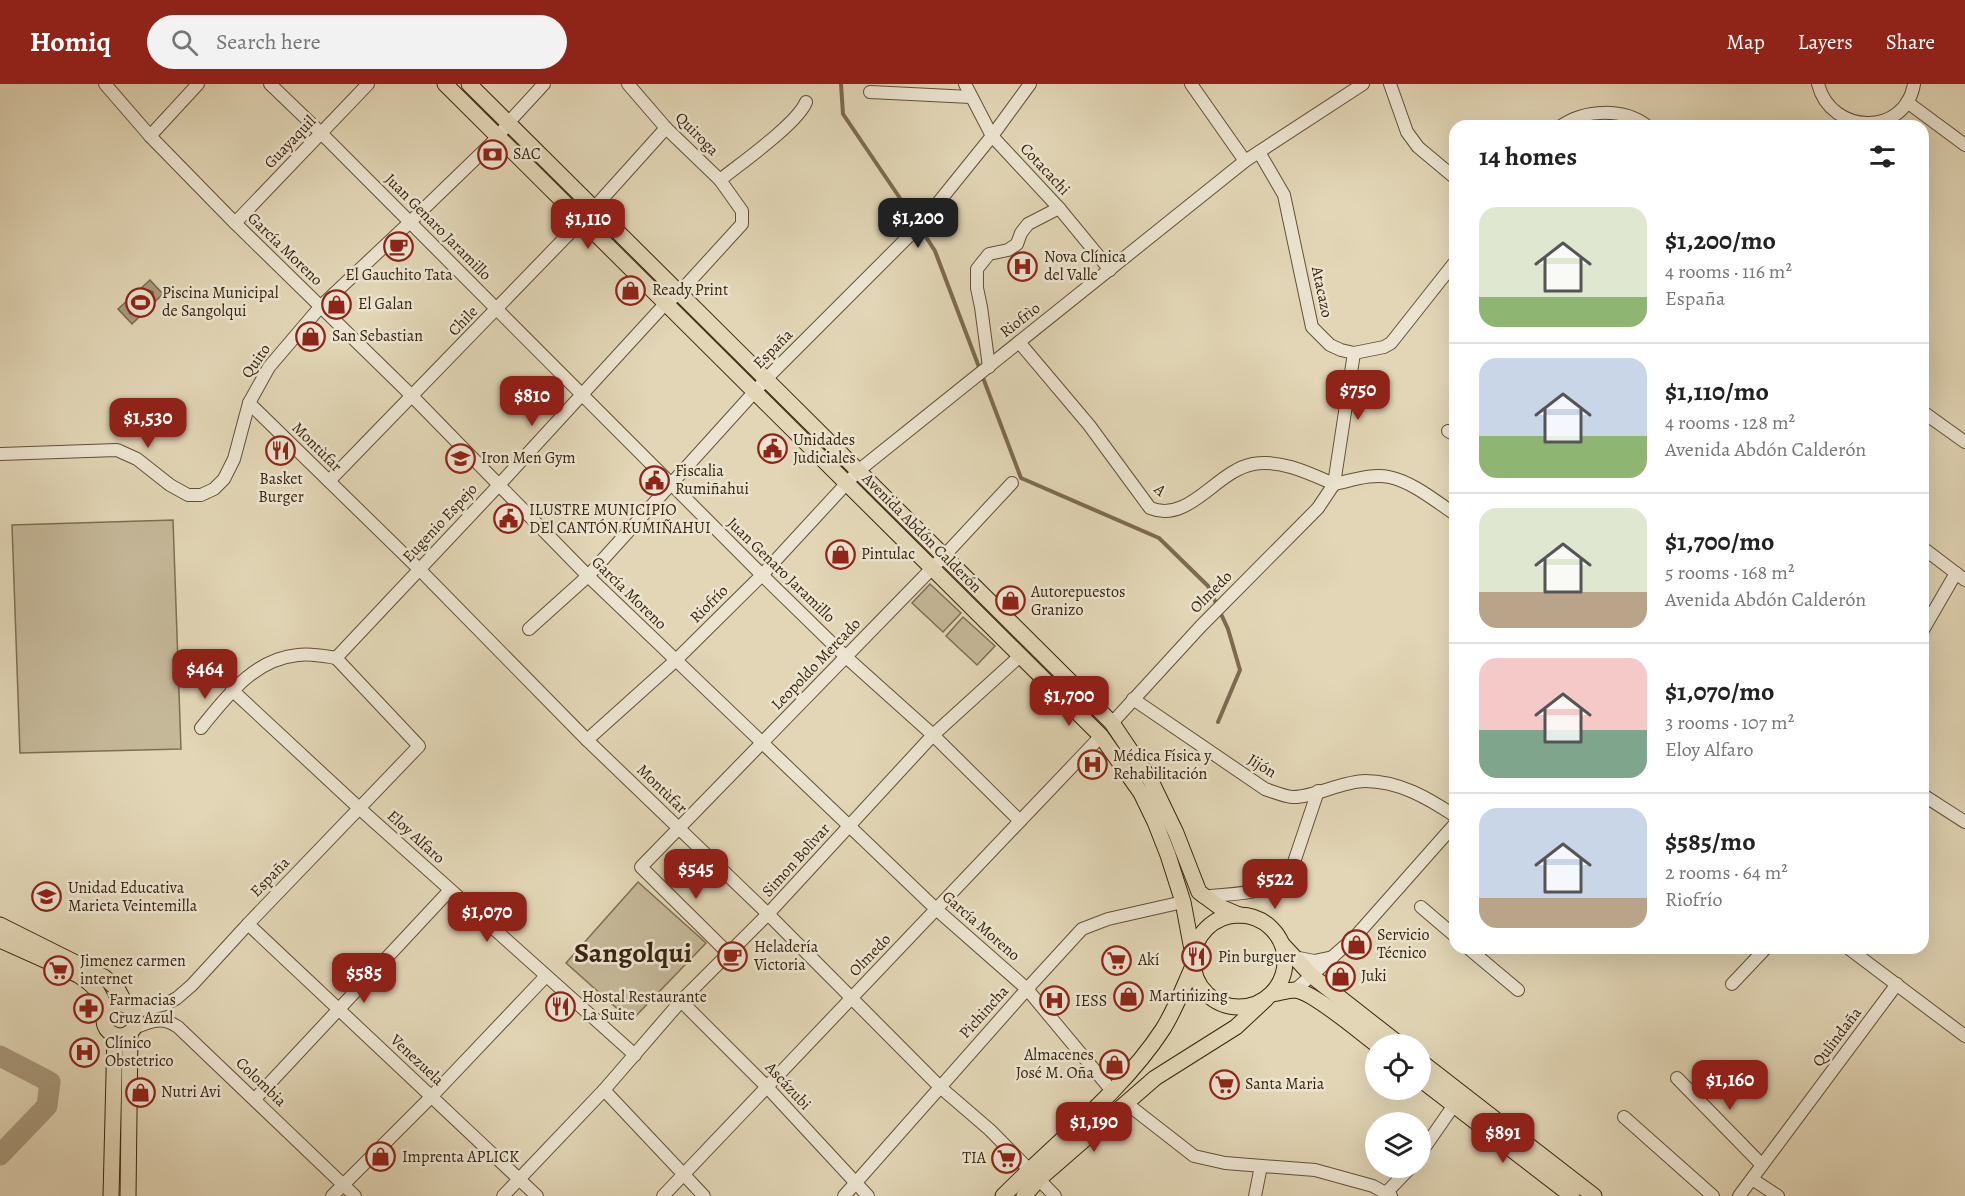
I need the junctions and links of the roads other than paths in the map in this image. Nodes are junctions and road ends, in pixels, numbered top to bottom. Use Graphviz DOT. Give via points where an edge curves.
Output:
graph roads {
  1 [pos="105,84"];
  2 [pos="198,84"];
  3 [pos="270,84"];
  4 [pos="368,84"];
  5 [pos="445,84"];
  6 [pos="469,84"];
  7 [pos="544,84"];
  8 [pos="628,84"];
  9 [pos="965,84"];
  10 [pos="1030,84"];
  11 [pos="1191,84"];
  12 [pos="1363,84"];
  13 [pos="1390,84"];
  14 [pos="1818,84"];
  15 [pos="1914,84"];
  16 [pos="870,93"];
  17 [pos="971,97"];
  18 [pos="806,102"];
  19 [pos="1907,102"];
  20 [pos="1573,120"];
  21 [pos="1637,120"];
  22 [pos="1839,120"];
  23 [pos="1885,120"];
  24 [pos="508,123"];
  25 [pos="666,128"];
  26 [pos="321,133"];
  27 [pos="150,136"];
  28 [pos="498,136"];
  29 [pos="992,136"];
  30 [pos="1965,145"];
  31 [pos="1258,152"];
  32 [pos="1245,161"];
  33 [pos="1449,173"];
  34 [pos="720,180"];
  35 [pos="594,208"];
  36 [pos="1059,208"];
  37 [pos="582,221"];
  38 [pos="235,223"];
  39 [pos="409,223"];
  40 [pos="1110,270"];
  41 [pos="1449,270"];
  42 [pos="679,293"];
  43 [pos="665,304"];
  44 [pos="321,306"];
  45 [pos="497,310"];
  46 [pos="1019,342"];
  47 [pos="1354,352"];
  48 [pos="988,368"];
  49 [pos="766,379"];
  50 [pos="755,392"];
  51 [pos="582,395"];
  52 [pos="412,396"];
  53 [pos="249,403"];
  54 [pos="1929,416"];
  55 [pos="1965,442"];
  56 [pos="0,454"];
  57 [pos="858,471"];
  58 [pos="329,481"];
  59 [pos="846,482"];
  60 [pos="1012,483"];
  61 [pos="671,484"];
  62 [pos="1334,484"];
  63 [pos="498,486"];
  64 [pos="1449,510"];
  65 [pos="1929,553"];
  66 [pos="944,556"];
  67 [pos="419,569"];
  68 [pos="931,569"];
  69 [pos="762,575"];
  70 [pos="588,576"];
  71 [pos="1960,577"];
  72 [pos="1929,621"];
  73 [pos="529,629"];
  74 [pos="1020,656"];
  75 [pos="846,657"];
  76 [pos="336,658"];
  77 [pos="675,661"];
  78 [pos="232,690"];
  79 [pos="1132,699"];
  80 [pos="1112,723"];
  81 [pos="201,728"];
  82 [pos="933,735"];
  83 [pos="1101,736"];
  84 [pos="587,740"];
  85 [pos="761,744"];
  86 [pos="1318,791"];
  87 [pos="1929,799"];
  88 [pos="359,808"];
  89 [pos="1449,812"];
  90 [pos="1020,821"];
  91 [pos="1965,822"];
  92 [pos="849,825"];
  93 [pos="679,828"];
  94 [pos="1449,831"];
  95 [pos="450,890"];
  96 [pos="1203,897"];
  97 [pos="1183,902"];
  98 [pos="1421,907"];
  99 [pos="936,909"];
  100 [pos="768,914"];
  101 [pos="1239,915"];
  102 [pos="0,924"];
  103 [pos="248,924"];
  104 [pos="1449,931"];
  105 [pos="0,940"];
  106 [pos="1287,951"];
  107 [pos="729,954"];
  108 [pos="1475,954"];
  109 [pos="1484,954"];
  110 [pos="1760,954"];
  111 [pos="1856,954"];
  112 [pos="1334,957"];
  113 [pos="1480,958"];
  114 [pos="1193,960"];
  115 [pos="546,976"];
  116 [pos="1312,976"];
  117 [pos="1732,984"];
  118 [pos="1897,984"];
  119 [pos="1027,989"];
  120 [pos="1295,990"];
  121 [pos="1518,990"];
  122 [pos="1269,997"];
  123 [pos="851,998"];
  124 [pos="681,1001"];
  125 [pos="130,1008"];
  126 [pos="339,1009"];
  127 [pos="106,1011"];
  128 [pos="126,1032"];
  129 [pos="1386,1034"];
  130 [pos="1365,1036"];
  131 [pos="1965,1036"];
  132 [pos="635,1055"];
  133 [pos="1431,1070"];
  134 [pos="1677,1078"];
  135 [pos="767,1087"];
  136 [pos="940,1087"];
  137 [pos="1431,1087"];
  138 [pos="604,1090"];
  139 [pos="1112,1091"];
  140 [pos="431,1097"];
  141 [pos="255,1099"];
  142 [pos="1126,1103"];
  143 [pos="1454,1105"];
  144 [pos="1624,1117"];
  145 [pos="1431,1138"];
  146 [pos="1762,1165"];
  147 [pos="1261,1166"];
  148 [pos="684,1174"];
  149 [pos="1034,1174"];
  150 [pos="1402,1178"];
  151 [pos="519,1179"];
  152 [pos="1752,1179"];
  153 [pos="856,1183"];
  154 [pos="343,1185"];
  155 [pos="1389,1194"];
  156 [pos="111,1196"];
  157 [pos="128,1196"];
  158 [pos="332,1196"];
  159 [pos="355,1196"];
  160 [pos="503,1196"];
  161 [pos="537,1196"];
  162 [pos="663,1196"];
  163 [pos="704,1196"];
  164 [pos="844,1196"];
  165 [pos="868,1196"];
  166 [pos="1003,1196"];
  167 [pos="1024,1196"];
  168 [pos="1055,1196"];
  169 [pos="1255,1196"];
  170 [pos="1572,1196"];
  171 [pos="1594,1196"];
  172 [pos="1713,1196"];
  173 [pos="1739,1196"];
  174 [pos="1778,1196"];
  1 -- 27 [label="street, García Moreno"];
  2 -- 27 [label="street"];
  3 -- 26 [label="street, Juan Genaro Jaramillo"];
  4 -- 26 [label="street, Guayaquil"];
  5 -- 28 [label="main road, Avenida Abdón Calderón"];
  6 -- 24 [label="main road, Avenida Abdón Calderón"];
  7 -- 24 [label="street, Quito"];
  8 -- 25 [label="street, Quiroga"];
  9 -- 17 [label="street, Cotacachi"];
  10 -- 29 [label="street, España"];
  11 -- 32 [label="street"];
  12 -- 31 [label="street, Riofrìo"];
  13 -- 33 [label="street" via="1407,132 1418,147"];
  14 -- 22 [label="street"];
  15 -- 19 [label="street"];
  16 -- 17 [label="street"];
  17 -- 29 [label="street, Cotacachi"];
  18 -- 34 [label="street" via="792,121"];
  19 -- 23 [label="street"];
  19 -- 30 [label="street"];
  20 -- 21 [label="street" via="1610,112"];
  24 -- 28 [label="street, Quito"];
  24 -- 35 [label="main road, Avenida Abdón Calderón"];
  25 -- 34 [label="street, Quiroga"];
  25 -- 35 [label="street, Chile"];
  26 -- 38 [label="street, Guayaquil"];
  26 -- 39 [label="street, Juan Genaro Jaramillo"];
  27 -- 38 [label="street, García Moreno"];
  28 -- 37 [label="main road, Avenida Abdón Calderón"];
  28 -- 39 [label="street, Quito"];
  29 -- 36 [label="street, Cotacachi"];
  29 -- 49 [label="street, España" via="921,224"];
  31 -- 32 [label="street, Riofrìo"];
  31 -- 47 [label="street, Atacazo" via="1284,195 1312,327 1330,345"];
  32 -- 40 [label="street, Riofrìo"];
  34 -- 42 [label="street, Eugenio Espejo" via="742,212 742,224"];
  35 -- 37 [label="street, Chile"];
  35 -- 42 [label="main road, Avenida Abdón Calderón"];
  36 -- 40 [label="street, Cotacachi"];
  36 -- 48 [label="street" via="1028,224 1017,244 989,254 977,268"];
  37 -- 43 [label="main road, Avenida Abdón Calderón"];
  37 -- 45 [label="street, Chile"];
  38 -- 44 [label="street, García Moreno"];
  39 -- 44 [label="street, Quito"];
  39 -- 45 [label="street, Juan Genaro Jaramillo"];
  40 -- 46 [label="street, Riofrìo"];
  41 -- 47 [label="street" via="1391,343"];
  42 -- 43 [label="street, Eugenio Espejo"];
  42 -- 49 [label="main road, Avenida Abdón Calderón"];
  43 -- 50 [label="main road, Avenida Abdón Calderón"];
  43 -- 51 [label="street, Eugenio Espejo"];
  44 -- 52 [label="street, García Moreno"];
  44 -- 53 [label="street, Quito" via="268,367"];
  45 -- 51 [label="street, Juan Genaro Jaramillo"];
  45 -- 52 [label="street, Chile"];
  46 -- 48 [label="street, Riofrìo"];
  46 -- 62 [label="street, A" via="1089,425 1150,508 1176,511 1251,464 1283,465"];
  47 -- 62 [label="street"];
  48 -- 57 [label="street, Riofrìo"];
  49 -- 50 [label="street, España"];
  49 -- 57 [label="main road, Avenida Abdón Calderón"];
  50 -- 59 [label="main road, Avenida Abdón Calderón"];
  50 -- 61 [label="street, España"];
  51 -- 61 [label="street, Juan Genaro Jaramillo"];
  51 -- 63 [label="street, Eugenio Espejo"];
  52 -- 58 [label="street, Chile"];
  52 -- 63 [label="street, García Moreno"];
  53 -- 56 [label="street, Quito" via="234,459 224,479 201,495 180,491 117,450"];
  53 -- 58 [label="street, Montùfar"];
  54 -- 55 [label="street"];
  57 -- 59 [label="street, Riofrìo"];
  57 -- 66 [label="main road, Avenida Abdón Calderón"];
  58 -- 67 [label="street, Montùfar"];
  59 -- 68 [label="main road, Avenida Abdón Calderón"];
  59 -- 69 [label="street, Riofrío"];
  60 -- 66 [label="street, Leopoldo Mercado"];
  61 -- 69 [label="street, Juan Genaro Jaramillo"];
  61 -- 70 [label="street, España"];
  62 -- 64 [label="street" via="1388,477"];
  62 -- 79 [label="street, Olmedo" via="1318,508"];
  63 -- 67 [label="street, Eugenio Espejo"];
  63 -- 70 [label="street, García Moreno"];
  65 -- 71 [label="street"];
  66 -- 68 [label="street, Leopoldo Mercado"];
  66 -- 80 [label="main road, Avenida Abdón Calderón"];
  67 -- 76 [label="street, Eugenio Espejo"];
  67 -- 84 [label="street, Montùfar"];
  68 -- 74 [label="main road, Avenida Abdón Calderón"];
  68 -- 75 [label="street, Leopoldo Mercado"];
  69 -- 75 [label="street, Juan Genaro Jaramillo"];
  69 -- 77 [label="street, Riofrío"];
  70 -- 73 [label="street, España"];
  70 -- 77 [label="street, García Moreno"];
  71 -- 72 [label="street"];
  74 -- 82 [label="street, Simon Bolìvar"];
  74 -- 83 [label="main road, Avenida Abdón Calderón"];
  75 -- 82 [label="street, Juan Genaro Jaramillo"];
  75 -- 85 [label="street, Leopoldo Mercado"];
  76 -- 78 [label="street" via="300,654 281,658 262,666"];
  76 -- 88 [label="street, España" via="418,746"];
  77 -- 84 [label="street, Riofrío"];
  77 -- 85 [label="street, García Moreno"];
  78 -- 81 [label="street"];
  78 -- 88 [label="street, Eloy Alfaro"];
  79 -- 80 [label="street, Olmedo"];
  79 -- 86 [label="street, Jijón" via="1265,789 1294,797"];
  80 -- 96 [label="main road, Avenida Abdón Calderón" via="1151,781"];
  82 -- 90 [label="street, Juan Genaro Jaramillo"];
  82 -- 92 [label="street, Simon Bolìvar"];
  83 -- 90 [label="street, Olmedo"];
  83 -- 97 [label="main road, Avenida Abdón Calderón" via="1141,793"];
  84 -- 93 [label="street, Montùfar"];
  85 -- 92 [label="street, García Moreno"];
  85 -- 93 [label="street, Leopoldo Mercado"];
  86 -- 89 [label="street, Jijón" via="1364,781 1393,784"];
  86 -- 96 [label="street" via="1286,878 1260,890"];
  87 -- 91 [label="street"];
  88 -- 95 [label="street, Eloy Alfaro"];
  88 -- 103 [label="street, España"];
  90 -- 99 [label="street, Olmedo"];
  92 -- 99 [label="street, García Moreno"];
  92 -- 100 [label="street, Simon Bolìvar"];
  93 -- 100 [label="street, Montùfar"];
  93 -- 107 [label="street, Leopoldo Mercado" via="641,867"];
  94 -- 112 [label="street"];
  95 -- 115 [label="street, Eloy Alfaro"];
  95 -- 126 [label="street"];
  96 -- 101 [label="main road"];
  97 -- 114 [label="main road, Avenida Abdón Calderón"];
  97 -- 119 [label="street, Pichincha" via="1082,929"];
  98 -- 104 [label="street"];
  99 -- 119 [label="street, García Moreno"];
  99 -- 123 [label="street, Olmedo"];
  100 -- 107 [label="street, Simon Bolìvar"];
  100 -- 123 [label="street, Montùfar"];
  101 -- 106 [label="main road" via="1250,916 1270,927"];
  101 -- 114 [label="main road" via="1226,916 1209,926 1197,942"];
  102 -- 125 [label="main road" via="104,977"];
  103 -- 125 [label="street, España" via="177,998 166,1004"];
  103 -- 126 [label="street, Venezuela"];
  105 -- 127 [label="main road" via="89,982 98,991"];
  106 -- 112 [label="street" via="1314,961"];
  106 -- 116 [label="main road"];
  106 -- 122 [label="main road" via="1280,984"];
  107 -- 124 [label="street, Simon Bolìvar"];
  108 -- 113 [label="street"];
  109 -- 113 [label="street"];
  110 -- 117 [label="street"];
  111 -- 118 [label="street"];
  112 -- 116 [label="street"];
  113 -- 121 [label="street"];
  114 -- 122 [label="main road" via="1200,986 1216,1001 1246,1007"];
  114 -- 139 [label="main road" via="1165,1026"];
  115 -- 132 [label="street, Eloy Alfaro"];
  115 -- 140 [label="street"];
  116 -- 120 [label="street"];
  116 -- 129 [label="main road"];
  118 -- 131 [label="street"];
  118 -- 146 [label="street, Qulindaña"];
  119 -- 136 [label="street, Pichincha"];
  119 -- 139 [label="street, García Moreno"];
  120 -- 122 [label="main road"];
  120 -- 130 [label="main road" via="1315,999"];
  122 -- 142 [label="main road" via="1236,1027 1179,1061"];
  123 -- 135 [label="street, Olmedo"];
  123 -- 136 [label="street, Montùfar"];
  124 -- 132 [label="street, Simon Bolìvar"];
  124 -- 135 [label="street, Ascázubi"];
  125 -- 127 [label="main road" via="117,1004"];
  125 -- 128 [label="main road" via="136,1020"];
  126 -- 140 [label="street, Venezuela"];
  126 -- 141 [label="street"];
  127 -- 128 [label="main road" via="106,1030"];
  128 -- 141 [label="street, Colombia" via="155,1020 171,1022"];
  128 -- 156 [label="main road"];
  128 -- 157 [label="main road"];
  132 -- 138 [label="street, Simon Bolìvar"];
  133 -- 171 [label="main road"];
  134 -- 146 [label="street"];
  135 -- 148 [label="street, Olmedo"];
  135 -- 153 [label="street, Ascázubi"];
  136 -- 149 [label="street, Montùfar"];
  136 -- 153 [label="street, Pichincha"];
  137 -- 143 [label="main road"];
  138 -- 148 [label="street"];
  138 -- 151 [label="street, Simon Bolìvar"];
  139 -- 149 [label="main road"];
  140 -- 151 [label="street, Venezuela"];
  140 -- 154 [label="street"];
  141 -- 154 [label="street, Colombia"];
  142 -- 147 [label="street" via="1194,1156"];
  142 -- 149 [label="main road"];
  143 -- 145 [label="street"];
  143 -- 170 [label="main road"];
  144 -- 172 [label="street"];
  146 -- 152 [label="street, Qulindaña"];
  147 -- 155 [label="street" via="1315,1170"];
  147 -- 169 [label="street"];
  148 -- 162 [label="street, Olmedo"];
  148 -- 163 [label="street"];
  149 -- 166 [label="main road"];
  149 -- 167 [label="main road"];
  149 -- 168 [label="street, Montùfar"];
  150 -- 155 [label="street"];
  151 -- 160 [label="street, Simon Bolìvar"];
  151 -- 161 [label="street, Venezuela"];
  152 -- 173 [label="street, Qulindaña"];
  152 -- 174 [label="street"];
  153 -- 164 [label="street, Pichincha"];
  153 -- 165 [label="street, Ascázubi"];
  154 -- 158 [label="street"];
  154 -- 159 [label="street, Colombia"];
}
